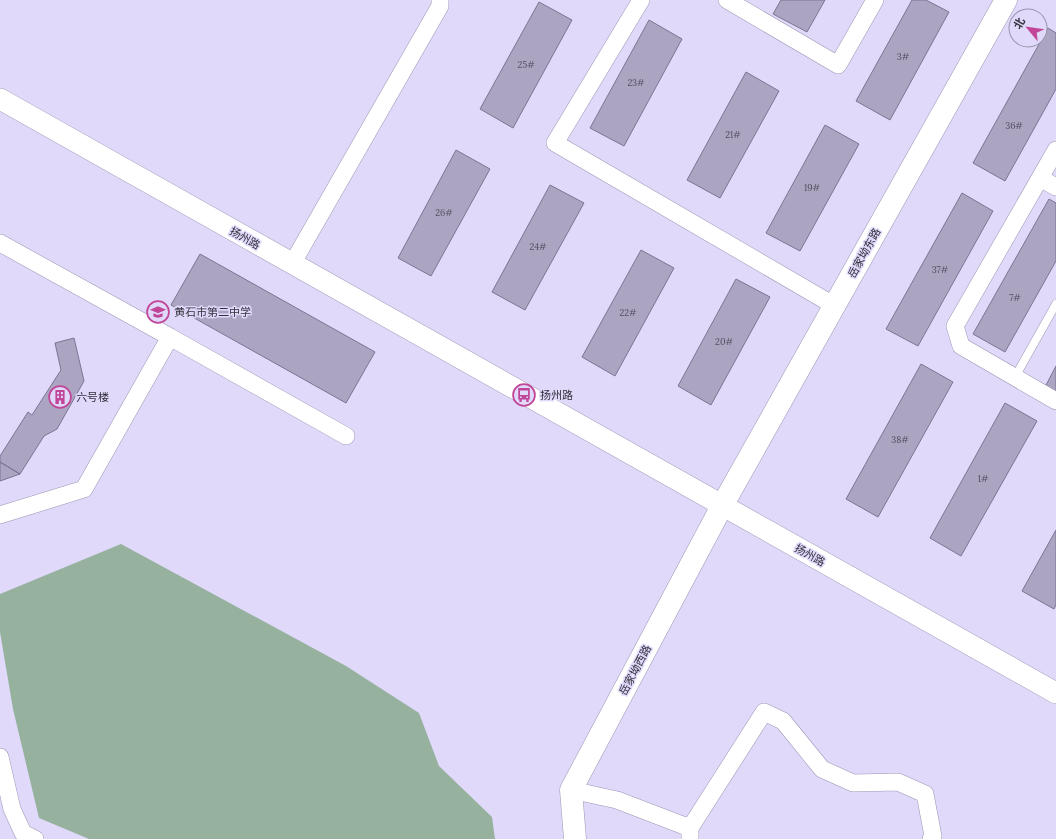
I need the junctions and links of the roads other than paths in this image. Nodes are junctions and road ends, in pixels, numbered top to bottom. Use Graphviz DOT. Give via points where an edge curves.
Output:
graph roads {
  1 [pos="440,0"];
  2 [pos="641,0"];
  3 [pos="727,0"];
  4 [pos="875,0"];
  5 [pos="1006,0"];
  6 [pos="0,99"];
  7 [pos="1056,150"];
  8 [pos="1040,178"];
  9 [pos="1056,187"];
  10 [pos="0,243"];
  11 [pos="292,264"];
  12 [pos="1056,304"];
  13 [pos="835,306"];
  14 [pos="170,337"];
  15 [pos="1015,377"];
  16 [pos="1056,401"];
  17 [pos="346,436"];
  18 [pos="722,506"];
  19 [pos="0,515"];
  20 [pos="1056,693"];
  21 [pos="0,757"];
  22 [pos="571,790"];
  23 [pos="690,834"];
  24 [pos="35,839"];
  25 [pos="575,839"];
  26 [pos="931,839"];
  1 -- 11 [label="street" via="440,6"];
  2 -- 13 [label="street" via="555,143"];
  3 -- 4 [label="street" via="838,65"];
  5 -- 13 [label="main road, 岳家坳东路"];
  6 -- 11 [label="street, 扬州路"];
  7 -- 8 [label="street"];
  8 -- 9 [label="street"];
  8 -- 15 [label="street" via="955,326 961,346"];
  10 -- 14 [label="street"];
  11 -- 18 [label="street, 扬州路"];
  12 -- 15 [label="lane"];
  13 -- 18 [label="main road, 岳家坳东路"];
  14 -- 17 [label="street"];
  14 -- 19 [label="street" via="84,489"];
  15 -- 16 [label="street"];
  18 -- 20 [label="street, 扬州路"];
  18 -- 22 [label="main road, 岳家坳西路"];
  21 -- 24 [label="street" via="12,809 23,833"];
  22 -- 23 [label="street" via="617,800"];
  22 -- 25 [label="main road"];
  23 -- 26 [label="street" via="764,712 783,722 822,769 853,782 898,782 925,794 934,836"];
}
